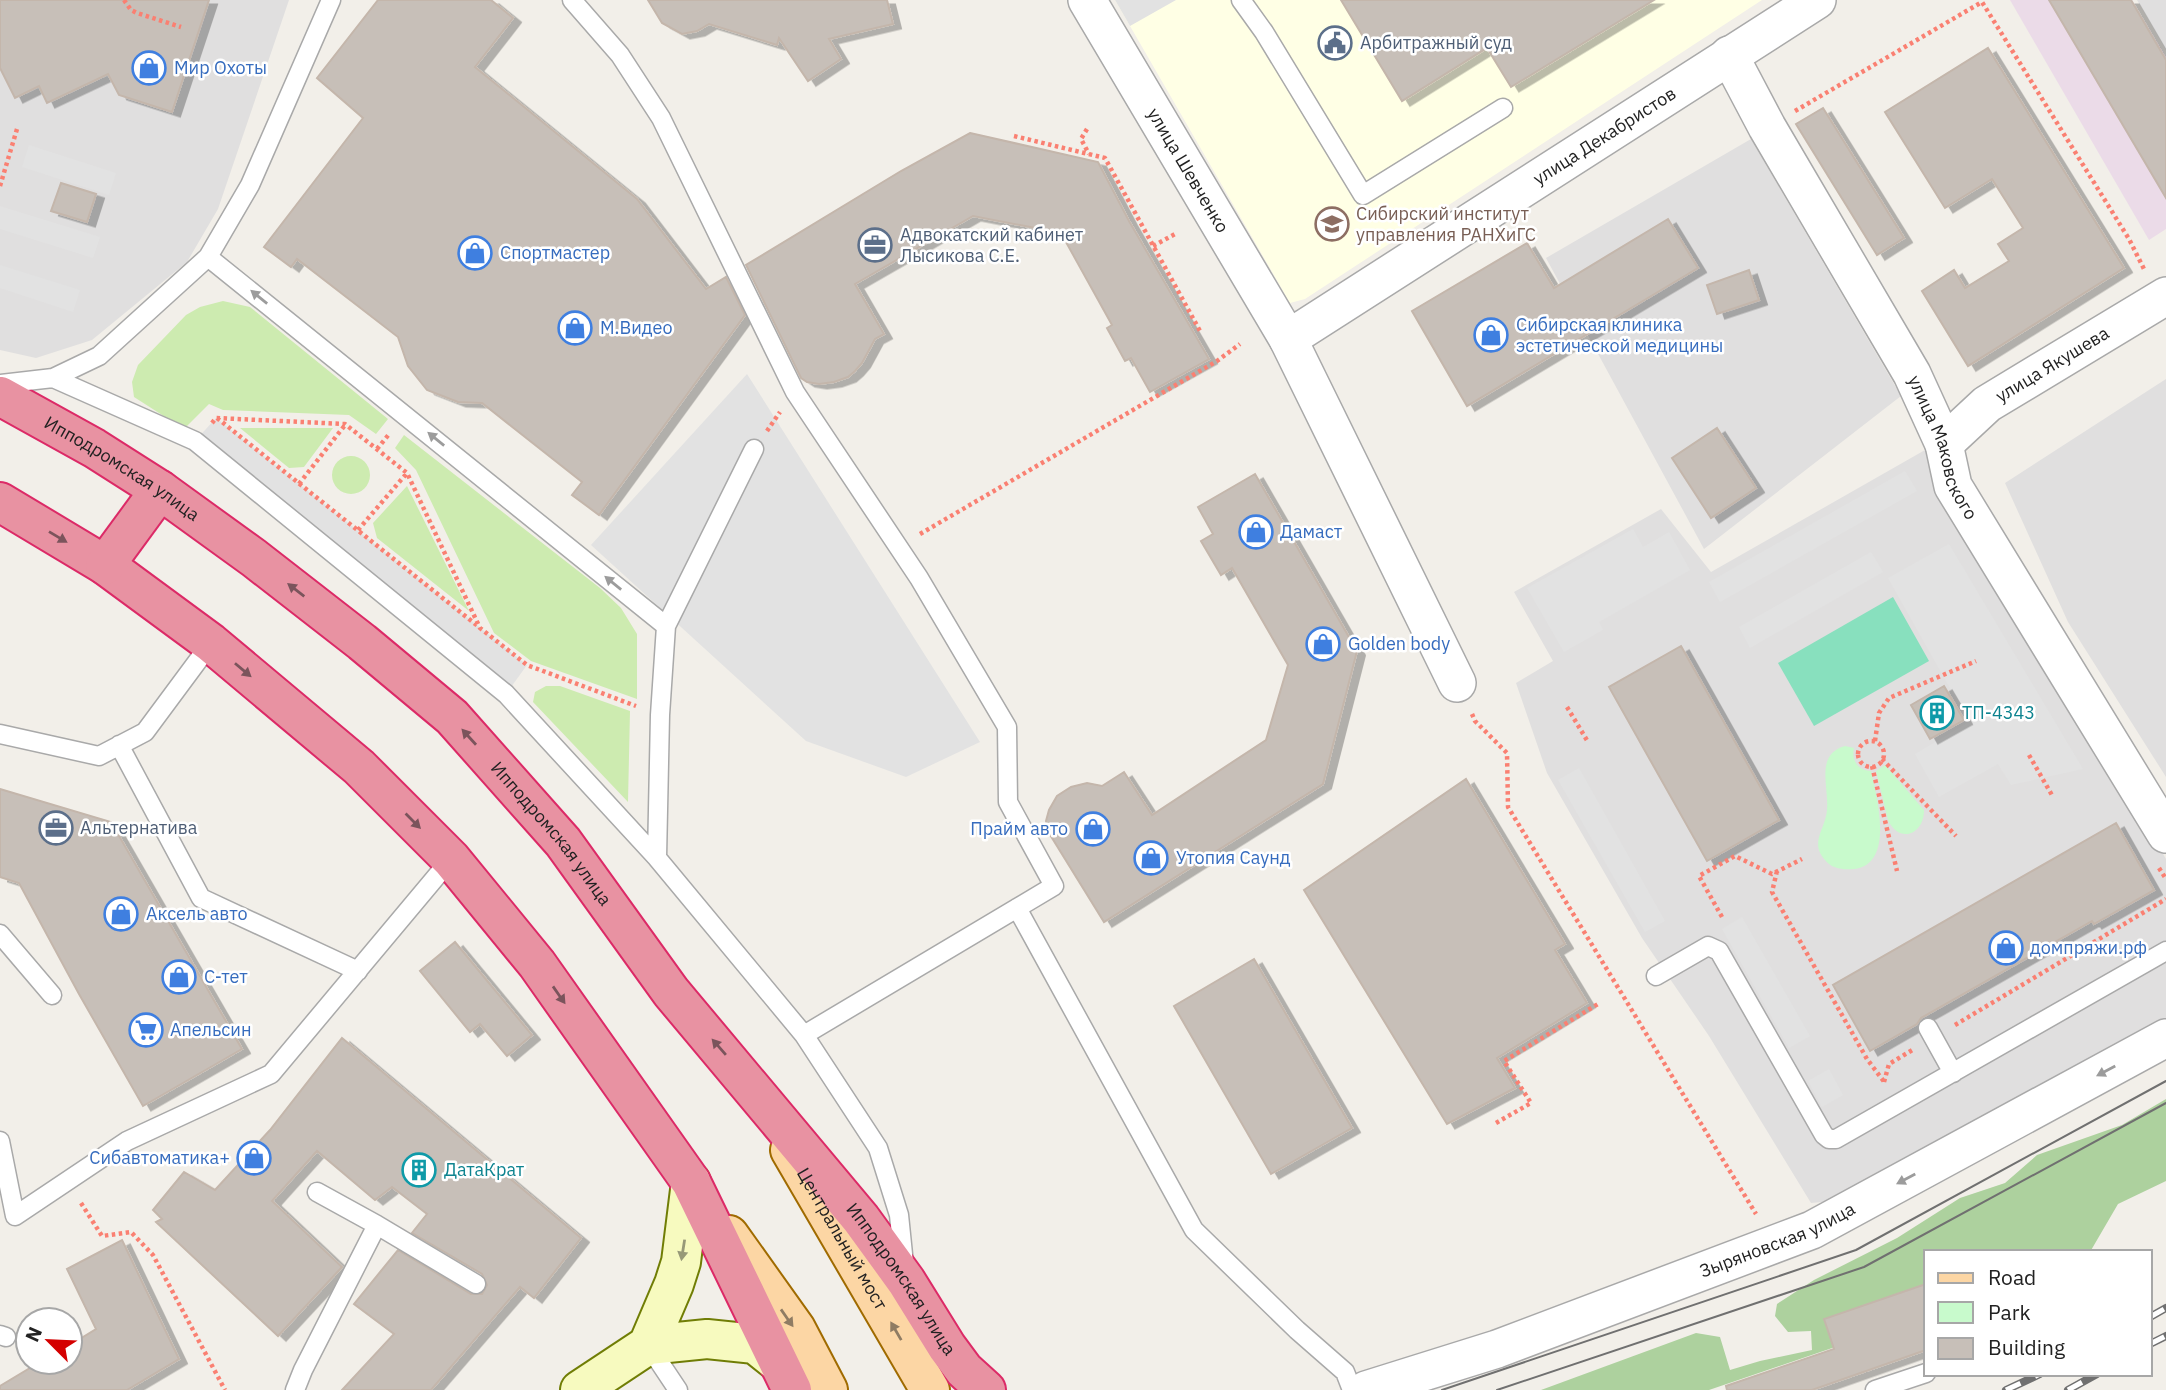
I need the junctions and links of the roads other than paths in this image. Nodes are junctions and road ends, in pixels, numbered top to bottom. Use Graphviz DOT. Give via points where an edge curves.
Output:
graph roads {
  1 [pos="331,0"];
  2 [pos="572,0"];
  3 [pos="1087,0"];
  4 [pos="1241,0"];
  5 [pos="1817,0"];
  6 [pos="1787,12"];
  7 [pos="1716,55"];
  8 [pos="1503,108"];
  9 [pos="208,257"];
  10 [pos="2154,282"];
  11 [pos="1288,339"];
  12 [pos="53,378"];
  13 [pos="0,384"];
  14 [pos="0,396"];
  15 [pos="1944,444"];
  16 [pos="754,449"];
  17 [pos="160,490"];
  18 [pos="0,502"];
  19 [pos="105,565"];
  20 [pos="666,626"];
  21 [pos="211,643"];
  22 [pos="1457,683"];
  23 [pos="0,734"];
  24 [pos="119,745"];
  25 [pos="2163,850"];
  26 [pos="657,858"];
  27 [pos="451,859"];
  28 [pos="1017,908"];
  29 [pos="0,934"];
  30 [pos="2166,951"];
  31 [pos="358,971"];
  32 [pos="1656,976"];
  33 [pos="52,995"];
  34 [pos="1930,1033"];
  35 [pos="804,1035"];
  36 [pos="2166,1038"];
  37 [pos="1953,1073"];
  38 [pos="753,1088"];
  39 [pos="0,1141"];
  40 [pos="691,1182"];
  41 [pos="317,1192"];
  42 [pos="377,1225"];
  43 [pos="906,1281"];
  44 [pos="476,1284"];
  45 [pos="648,1345"];
  46 [pos="1924,1374"];
  47 [pos="786,1377"];
  48 [pos="295,1390"];
  49 [pos="580,1390"];
  50 [pos="678,1390"];
  51 [pos="828,1390"];
  52 [pos="930,1390"];
  53 [pos="986,1390"];
  54 [pos="1352,1390"];
  55 [pos="1366,1390"];
  56 [pos="1875,1390"];
  1 -- 9 [label="lane" via="250,185"];
  2 -- 28 [label="lane" via="620,55 661,118 795,392 898,547 1007,727 1008,802 1054,886"];
  3 -- 11 [label="street, улица Шевченко"];
  4 -- 8 [label="lane" via="1363,195"];
  5 -- 6 [label="street, улица Декабристов"];
  6 -- 7 [label="street, улица Декабристов"];
  7 -- 11 [label="street, улица Декабристов"];
  7 -- 15 [label="street, улица Маковского" via="1767,127 1912,374"];
  9 -- 12 [label="lane" via="99,356"];
  20 -- 9 [label="lane, one-way"];
  10 -- 15 [label="street, улица Якушева" via="1987,404"];
  11 -- 22 [label="street, улица Шевченко"];
  12 -- 13 [label="lane"];
  12 -- 26 [label="lane" via="195,442 506,694"];
  14 -- 17 [label="highway, Ипподромская улица"];
  15 -- 25 [label="street, улица Маковского" via="1953,486"];
  16 -- 20 [label="lane"];
  17 -- 19 [label="highway"];
  38 -- 17 [label="highway, Ипподромская улица, one-way" via="671,992 563,842 452,717 298,592"];
  18 -- 19 [label="highway, one-way"];
  19 -- 21 [label="highway"];
  20 -- 26 [label="lane"];
  21 -- 24 [label="lane" via="145,732"];
  21 -- 27 [label="highway, one-way" via="359,767"];
  23 -- 24 [label="lane" via="99,755"];
  24 -- 31 [label="lane" via="201,898"];
  26 -- 35 [label="lane"];
  27 -- 31 [label="lane"];
  27 -- 40 [label="highway, one-way" via="537,964"];
  28 -- 35 [label="lane"];
  28 -- 54 [label="lane" via="1194,1230 1345,1372"];
  29 -- 33 [label="lane"];
  30 -- 37 [label="lane"];
  31 -- 39 [label="lane" via="271,1074 127,1141 15,1216"];
  32 -- 37 [label="lane" via="1708,946 1719,951 1829,1139"];
  34 -- 37 [label="lane"];
  35 -- 43 [label="lane" via="878,1149 899,1215"];
  36 -- 55 [label="street, Зыряновская улица, one-way" via="1812,1230 1497,1349"];
  38 -- 43 [label="highway, Ипподромская улица"];
  52 -- 38 [label="main road, Центральный мост, one-way"];
  40 -- 45 [label="street, one-way" via="681,1262"];
  40 -- 47 [label="highway"];
  40 -- 51 [label="main road, one-way" via="796,1329"];
  41 -- 42 [label="lane"];
  42 -- 44 [label="lane"];
  42 -- 48 [label="lane"];
  43 -- 53 [label="highway, Ипподромская улица" via="964,1370"];
  45 -- 47 [label="street" via="708,1339 755,1345"];
  45 -- 49 [label="street"];
  45 -- 50 [label="lane"];
  46 -- 56 [label="lane"];
}
